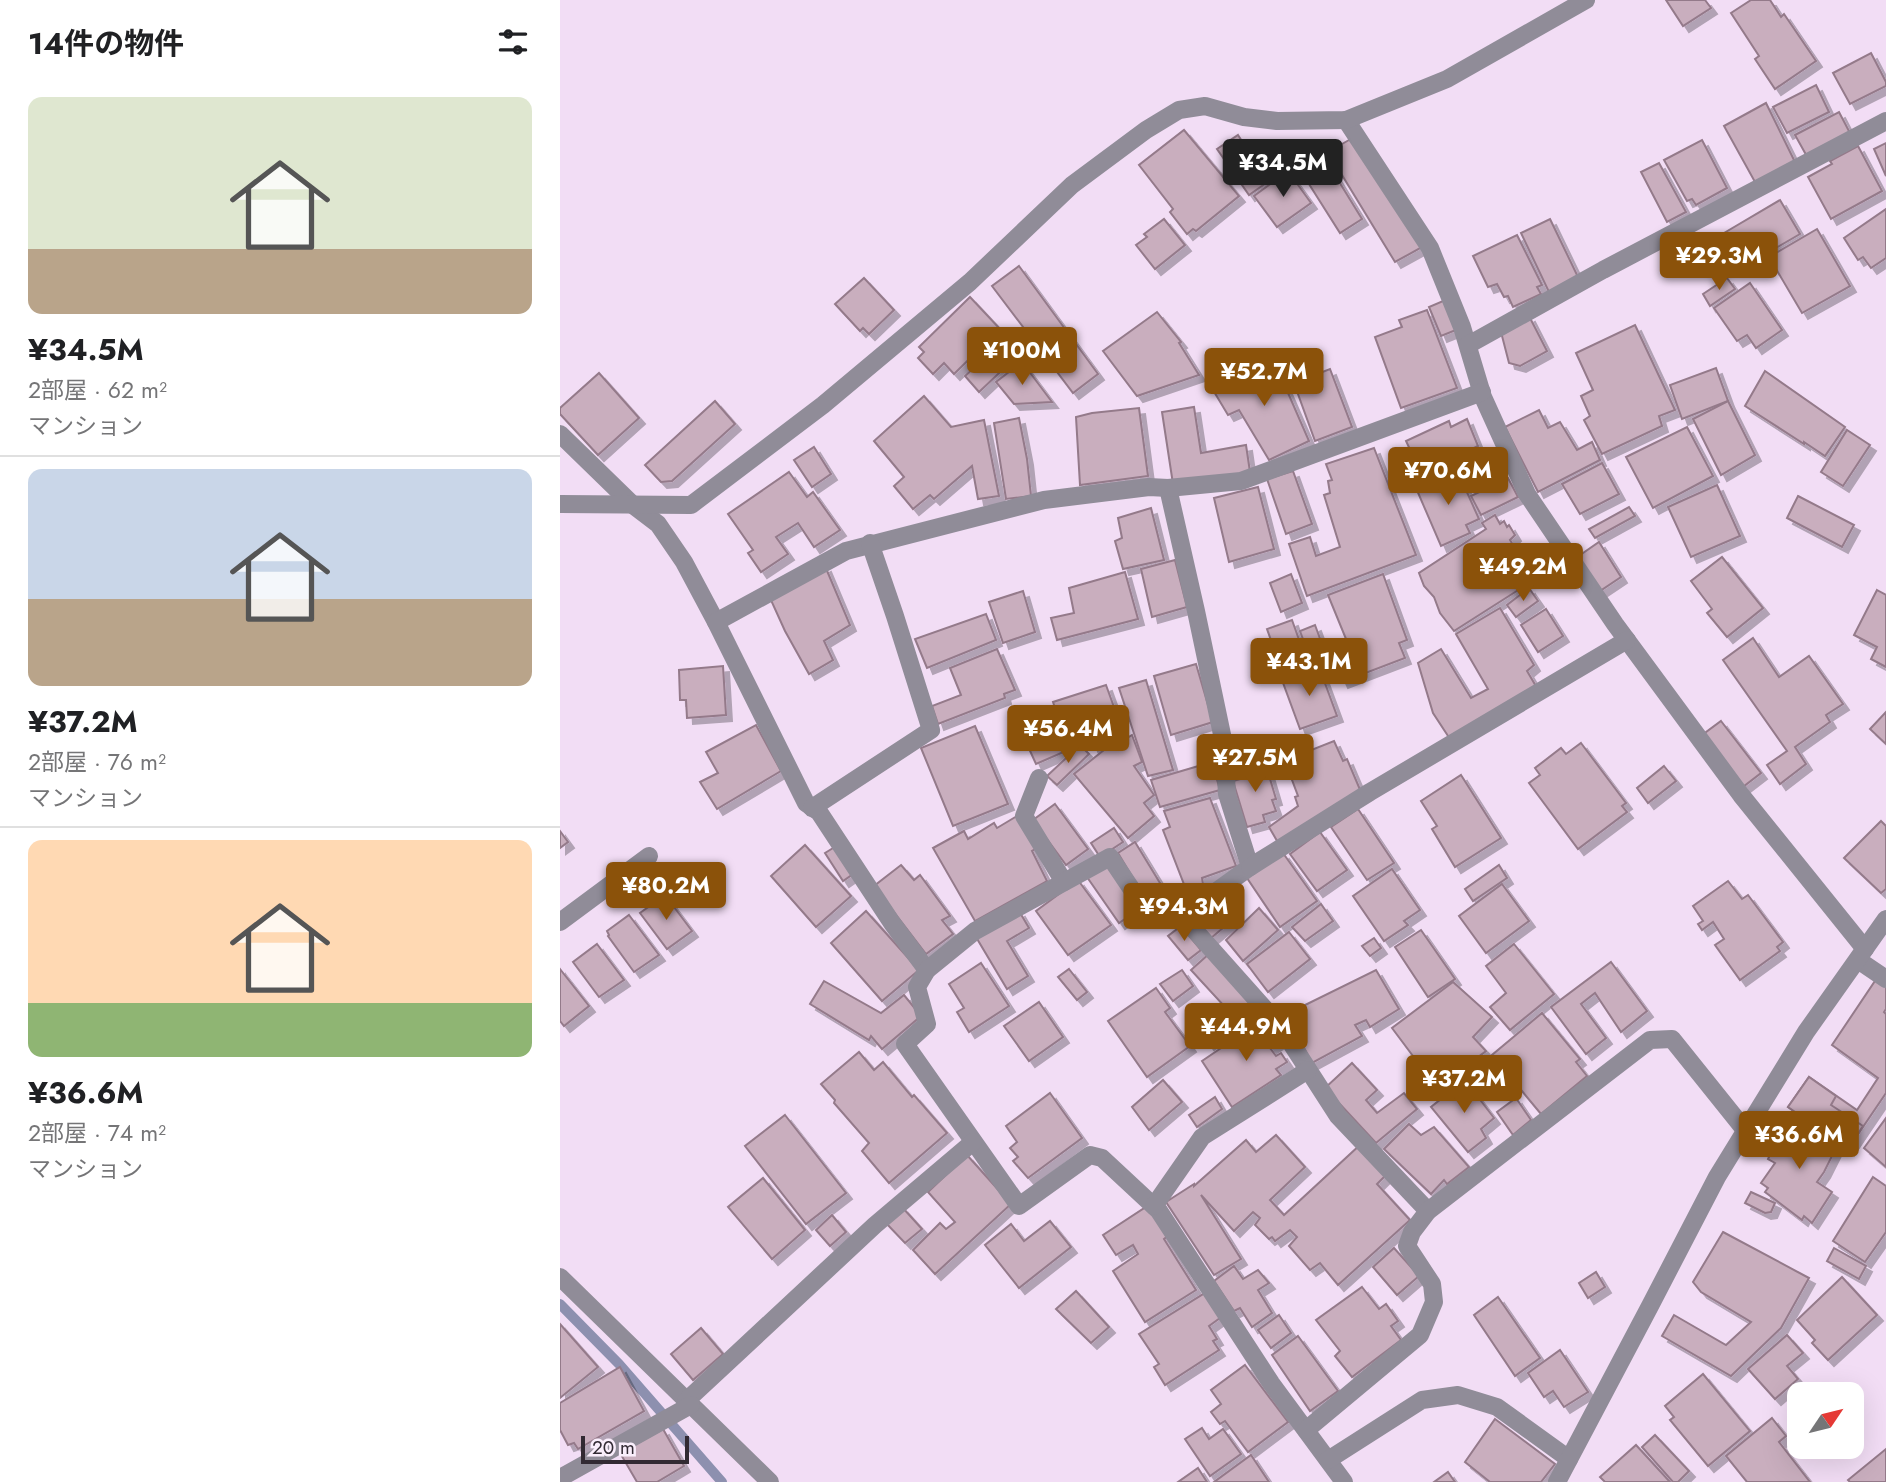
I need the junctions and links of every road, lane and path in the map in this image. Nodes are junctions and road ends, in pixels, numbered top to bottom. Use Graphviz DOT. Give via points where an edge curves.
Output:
graph roads {
  1 [pos="1586,0"];
  2 [pos="1346,120"];
  3 [pos="1886,121"];
  4 [pos="1468,345"];
  5 [pos="1482,392"];
  6 [pos="560,434"];
  7 [pos="1168,488"];
  8 [pos="560,504"];
  9 [pos="633,505"];
  10 [pos="870,543"];
  11 [pos="716,621"];
  12 [pos="1627,640"];
  13 [pos="1039,779"];
  14 [pos="812,808"];
  15 [pos="649,856"];
  16 [pos="1250,867"];
  17 [pos="1064,882"];
  18 [pos="1182,916"];
  19 [pos="1886,919"];
  20 [pos="560,922"];
  21 [pos="1862,954"];
  22 [pos="927,970"];
  23 [pos="1886,979"];
  24 [pos="1307,1070"];
  25 [pos="1745,1130"];
  26 [pos="973,1142"];
  27 [pos="1154,1206"];
  28 [pos="1428,1211"];
  29 [pos="560,1277"];
  30 [pos="689,1403"];
  31 [pos="1306,1430"];
  32 [pos="1569,1459"];
  33 [pos="1328,1460"];
  34 [pos="560,1478"];
  35 [pos="770,1482"];
  36 [pos="1345,1482"];
  37 [pos="1557,1482"];
  1 -- 2 [label="street" via="1447,79"];
  2 -- 4 [label="street" via="1430,248"];
  2 -- 9 [label="street" via="1277,121 1205,106 1179,110 1072,185 960,291 823,405 691,505"];
  3 -- 4 [label="street"];
  4 -- 5 [label="street"];
  5 -- 7 [label="street" via="1241,481"];
  5 -- 12 [label="street" via="1527,494"];
  6 -- 9 [label="street"];
  7 -- 10 [label="street" via="1044,500"];
  7 -- 16 [label="street" via="1224,744 1227,794"];
  8 -- 9 [label="street"];
  9 -- 11 [label="street" via="657,524"];
  10 -- 11 [label="street" via="846,551"];
  10 -- 14 [label="street" via="931,730"];
  11 -- 14 [label="street"];
  12 -- 16 [label="street"];
  12 -- 21 [label="street"];
  13 -- 17 [label="street" via="1024,816"];
  14 -- 22 [label="street"];
  15 -- 20 [label="street"];
  16 -- 18 [label="street"];
  17 -- 18 [label="street" via="1110,857 1149,915"];
  17 -- 22 [label="street" via="975,931"];
  18 -- 24 [label="street" via="1280,1026"];
  19 -- 21 [label="street"];
  21 -- 23 [label="street"];
  21 -- 25 [label="street"];
  22 -- 26 [label="street" via="917,987 927,1024 905,1044"];
  24 -- 27 [label="street" via="1202,1137"];
  24 -- 28 [label="street" via="1338,1116"];
  25 -- 28 [label="street" via="1672,1039 1650,1040"];
  25 -- 32 [label="street"];
  26 -- 27 [label="street" via="1019,1206 1090,1155 1102,1158"];
  26 -- 30 [label="street" via="876,1225"];
  27 -- 31 [label="street"];
  28 -- 31 [label="street" via="1407,1246 1432,1284 1434,1302 1420,1335"];
  29 -- 30 [label="street"];
  30 -- 34 [label="street"];
  30 -- 35 [label="street"];
  31 -- 33 [label="street"];
  32 -- 33 [label="street" via="1497,1407 1458,1395 1422,1400"];
  32 -- 37 [label="street"];
  33 -- 36 [label="street"];
}
